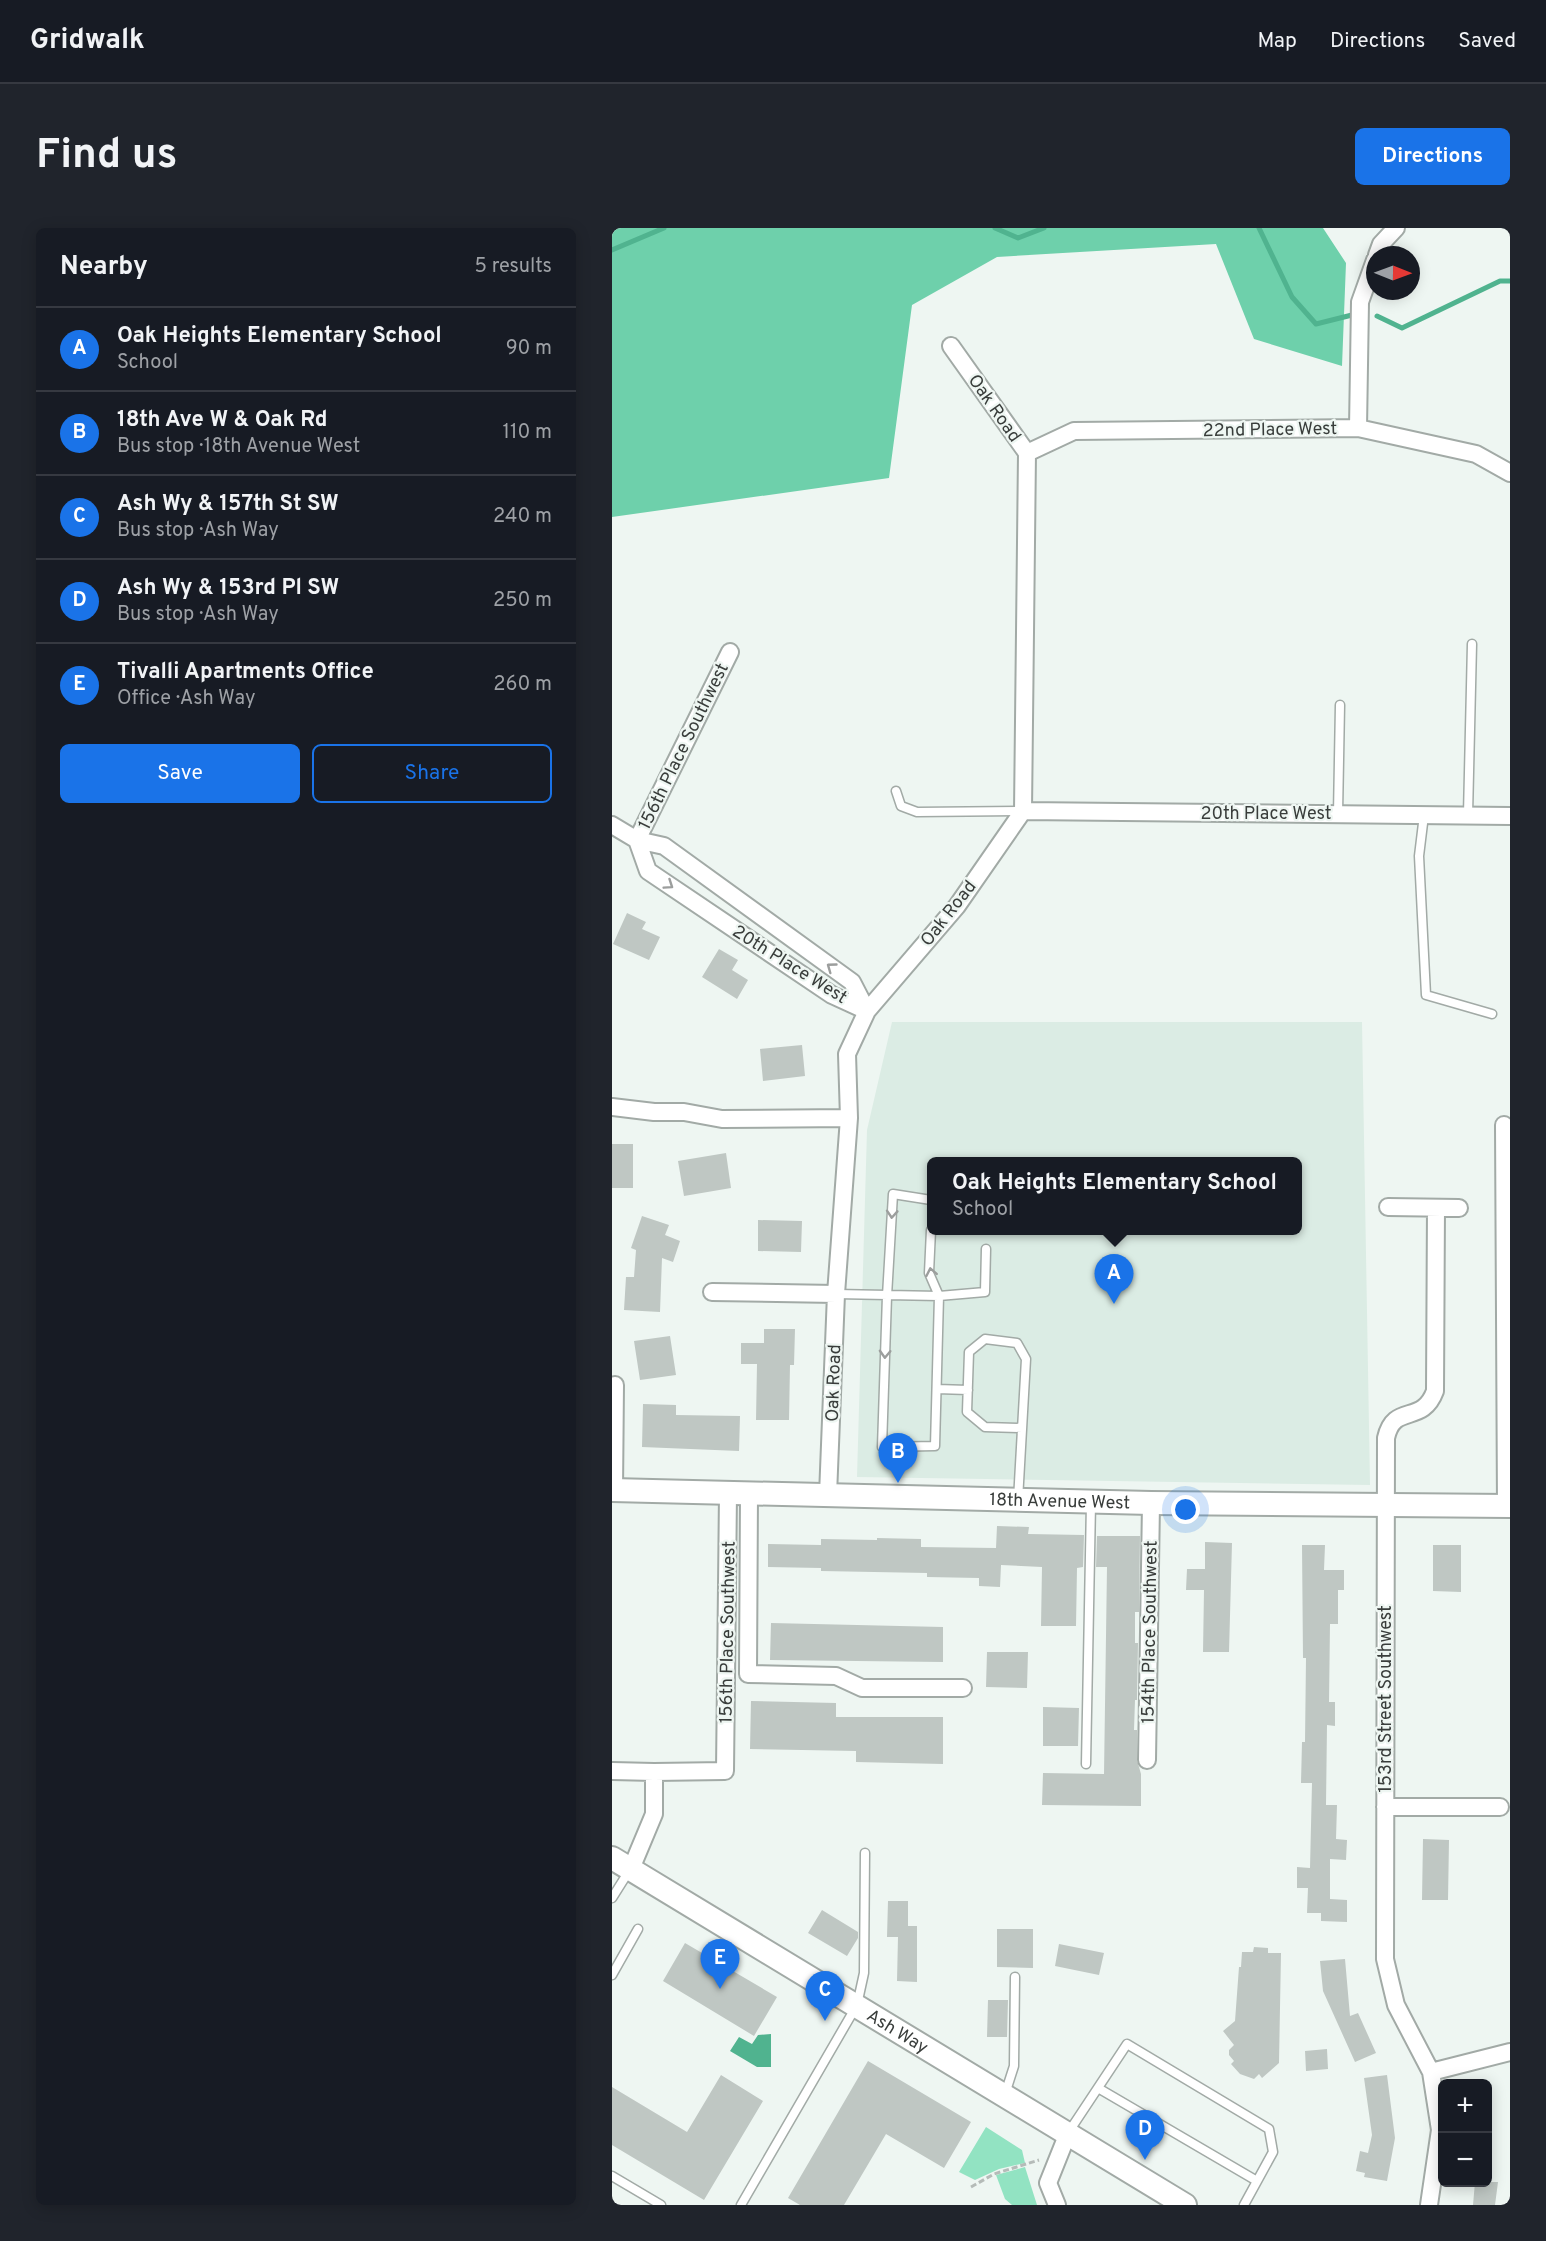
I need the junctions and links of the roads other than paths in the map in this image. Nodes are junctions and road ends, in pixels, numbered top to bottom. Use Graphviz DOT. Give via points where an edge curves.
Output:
graph roads {
  1 [pos="1396,228"];
  2 [pos="1380,246"];
  3 [pos="1366,285"];
  4 [pos="951,346"];
  5 [pos="1358,428"];
  6 [pos="1027,453"];
  7 [pos="1510,472"];
  8 [pos="1472,644"];
  9 [pos="730,652"];
  10 [pos="1340,705"];
  11 [pos="896,791"];
  12 [pos="1023,811"];
  13 [pos="1338,814"];
  14 [pos="1424,815"];
  15 [pos="1468,815"];
  16 [pos="1510,816"];
  17 [pos="612,825"];
  18 [pos="637,840"];
  19 [pos="867,1011"];
  20 [pos="1492,1014"];
  21 [pos="612,1107"];
  22 [pos="849,1118"];
  23 [pos="1504,1125"];
  24 [pos="927,1199"];
  25 [pos="1388,1207"];
  26 [pos="1436,1208"];
  27 [pos="1459,1208"];
  28 [pos="931,1235"];
  29 [pos="986,1249"];
  30 [pos="712,1292"];
  31 [pos="836,1294"];
  32 [pos="887,1296"];
  33 [pos="939,1296"];
  34 [pos="1508,1348"];
  35 [pos="615,1384"];
  36 [pos="937,1389"];
  37 [pos="968,1390"];
  38 [pos="1022,1428"];
  39 [pos="613,1490"];
  40 [pos="739,1494"];
  41 [pos="828,1495"];
  42 [pos="1017,1500"];
  43 [pos="1091,1502"];
  44 [pos="1150,1503"];
  45 [pos="1387,1504"];
  46 [pos="1508,1506"];
  47 [pos="963,1688"];
  48 [pos="1147,1760"];
  49 [pos="1086,1764"];
  50 [pos="612,1771"];
  51 [pos="654,1772"];
  52 [pos="1385,1807"];
  53 [pos="1500,1807"];
  54 [pos="865,1853"];
  55 [pos="621,1864"];
  56 [pos="612,1898"];
  57 [pos="638,1929"];
  58 [pos="612,1975"];
  59 [pos="1015,1977"];
  60 [pos="856,2005"];
  61 [pos="1510,2052"];
  62 [pos="1431,2072"];
  63 [pos="1098,2088"];
  64 [pos="1005,2094"];
  65 [pos="1068,2133"];
  66 [pos="612,2176"];
  67 [pos="1257,2181"];
  68 [pos="661,2205"];
  69 [pos="741,2205"];
  70 [pos="1057,2205"];
  71 [pos="1185,2205"];
  72 [pos="1244,2205"];
  73 [pos="1430,2205"];
  1 -- 2 [label="street"];
  3 -- 5 [label="street" via="1360,302"];
  4 -- 6 [label="street, Oak Road"];
  5 -- 6 [label="street, 22nd Place West" via="1074,431"];
  5 -- 7 [label="street, 22nd Place West" via="1476,454"];
  6 -- 12 [label="street, Oak Road"];
  8 -- 15 [label="lane"];
  9 -- 18 [label="street, 156th Place Southwest"];
  10 -- 13 [label="lane"];
  11 -- 12 [label="lane" via="901,806 917,812"];
  12 -- 13 [label="street, 20th Place West"];
  12 -- 19 [label="street, Oak Road" via="957,906"];
  13 -- 14 [label="street, 20th Place West"];
  14 -- 15 [label="street, 20th Place West"];
  14 -- 20 [label="lane" via="1419,856 1426,995"];
  15 -- 16 [label="street, 20th Place West"];
  17 -- 18 [label="street, 20th Place West"];
  19 -- 18 [label="street, 20th Place West, one-way" via="852,982 664,846"];
  18 -- 19 [label="street, 20th Place West, one-way" via="648,871 832,995"];
  19 -- 22 [label="street, Oak Road" via="847,1054"];
  21 -- 22 [label="street" via="722,1119"];
  22 -- 31 [label="street, Oak Road"];
  23 -- 34 [label="street"];
  24 -- 32 [label="lane, one-way" via="893,1194"];
  25 -- 26 [label="street"];
  26 -- 27 [label="street"];
  26 -- 45 [label="street, 153rd Street Southwest" via="1435,1391 1425,1407 1403,1415 1388,1427"];
  33 -- 28 [label="lane, one-way" via="929,1273"];
  29 -- 33 [label="lane" via="985,1292"];
  30 -- 31 [label="street"];
  31 -- 32 [label="lane"];
  31 -- 41 [label="street, Oak Road"];
  32 -- 33 [label="lane"];
  32 -- 36 [label="lane, one-way" via="882,1447 935,1446"];
  33 -- 36 [label="lane"];
  34 -- 46 [label="street"];
  35 -- 39 [label="street"];
  36 -- 37 [label="lane"];
  37 -- 38 [label="lane" via="967,1412 985,1427"];
  37 -- 38 [label="lane" via="969,1352 985,1339 1017,1343 1026,1359"];
  38 -- 42 [label="lane"];
  39 -- 40 [label="street, 18th Avenue West"];
  40 -- 41 [label="street, 18th Avenue West"];
  40 -- 47 [label="street" via="748,1674 836,1676 862,1688"];
  40 -- 51 [label="street, 156th Place Southwest" via="725,1771"];
  41 -- 42 [label="street, 18th Avenue West"];
  42 -- 43 [label="street, 18th Avenue West"];
  43 -- 44 [label="street, 18th Avenue West"];
  43 -- 49 [label="lane"];
  44 -- 45 [label="street, 18th Avenue West"];
  44 -- 48 [label="street, 154th Place Southwest"];
  45 -- 46 [label="street, 18th Avenue West"];
  45 -- 52 [label="street, 153rd Street Southwest"];
  50 -- 51 [label="street"];
  51 -- 55 [label="street" via="654,1814"];
  52 -- 53 [label="street"];
  52 -- 62 [label="street, 153rd Street Southwest" via="1385,1959 1396,2006"];
  54 -- 60 [label="lane" via="864,1973"];
  55 -- 56 [label="lane"];
  55 -- 60 [label="street, Ash Way"];
  57 -- 58 [label="lane"];
  59 -- 64 [label="lane" via="1014,2066"];
  60 -- 64 [label="street, Ash Way"];
  60 -- 69 [label="lane"];
  61 -- 62 [label="street"];
  62 -- 73 [label="street, 153rd Street Southwest" via="1440,2130"];
  63 -- 65 [label="lane"];
  63 -- 67 [label="lane"];
  63 -- 67 [label="lane" via="1127,2044 1269,2129 1273,2152"];
  64 -- 65 [label="street, Ash Way"];
  65 -- 70 [label="street" via="1048,2183"];
  65 -- 71 [label="street, Ash Way"];
  66 -- 68 [label="lane"];
  67 -- 72 [label="lane"];
}
